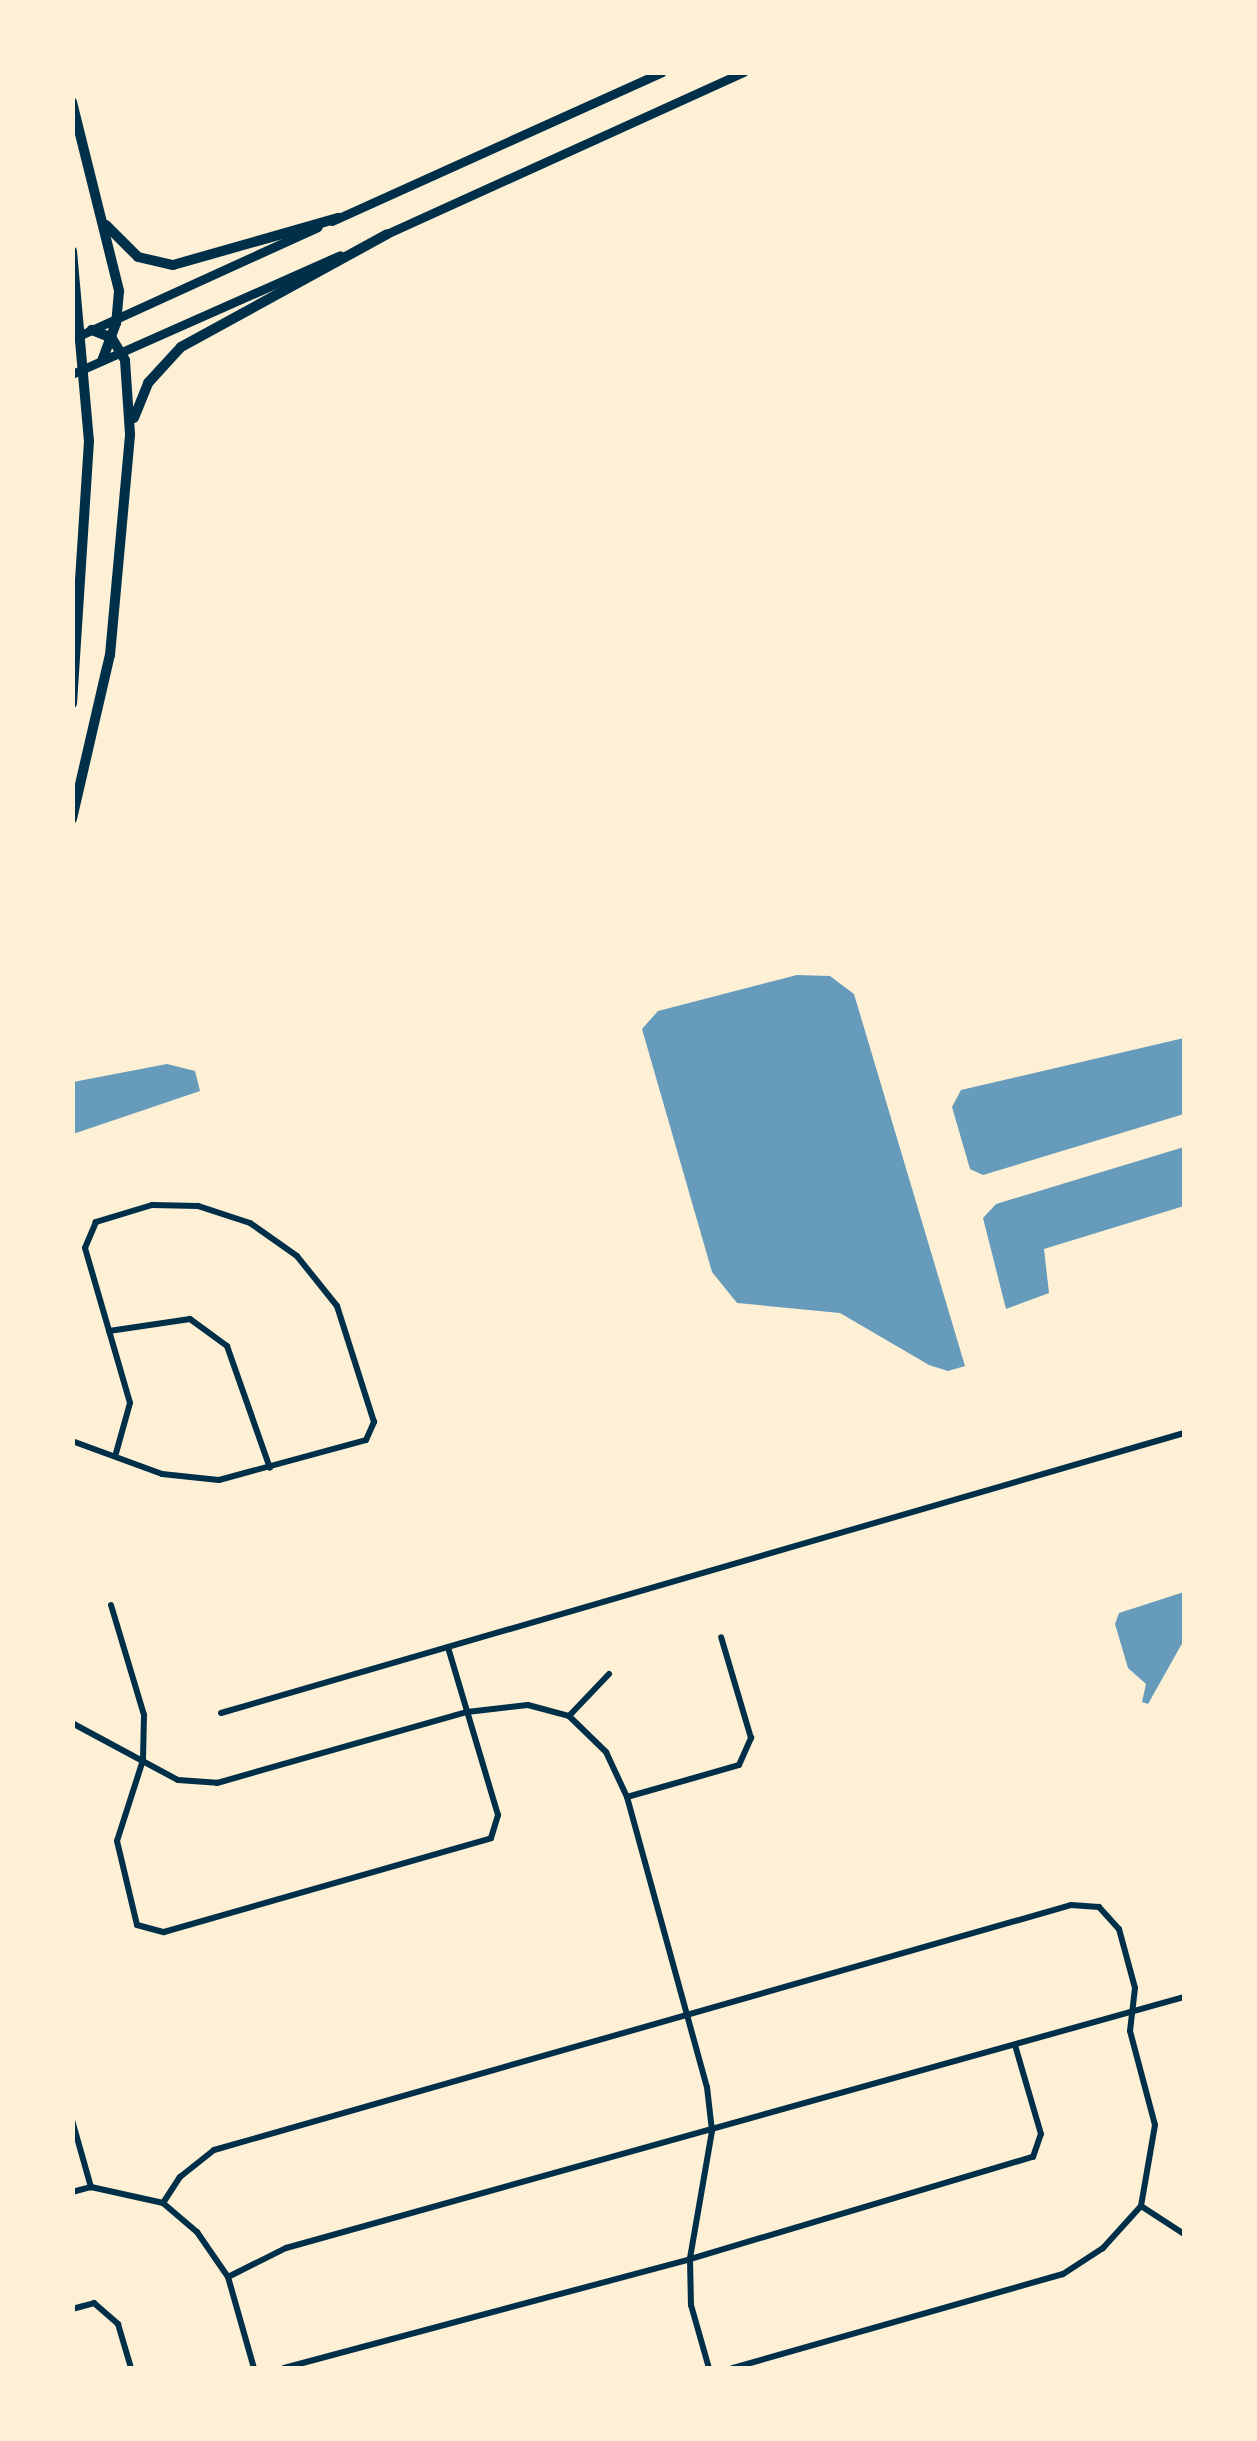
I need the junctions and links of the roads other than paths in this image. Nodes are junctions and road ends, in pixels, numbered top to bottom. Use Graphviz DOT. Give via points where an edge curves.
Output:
graph roads {
  1 [pos="662,72"];
  2 [pos="726,72"];
  3 [pos="744,72"];
  4 [pos="640,77"];
  5 [pos="716,85"];
  6 [pos="72,102"];
  7 [pos="338,218"];
  8 [pos="103,220"];
  9 [pos="387,234"];
  10 [pos="72,251"];
  11 [pos="118,318"];
  12 [pos="92,330"];
  13 [pos="112,338"];
  14 [pos="72,339"];
  15 [pos="122,352"];
  16 [pos="102,361"];
  17 [pos="72,374"];
  18 [pos="130,434"];
  19 [pos="72,703"];
  20 [pos="72,819"];
  21 [pos="109,1331"];
  22 [pos="1184,1433"];
  23 [pos="72,1441"];
  24 [pos="116,1454"];
  25 [pos="270,1468"];
  26 [pos="112,1605"];
  27 [pos="721,1636"];
  28 [pos="448,1647"];
  29 [pos="610,1674"];
  30 [pos="467,1712"];
  31 [pos="221,1713"];
  32 [pos="570,1716"];
  33 [pos="72,1723"];
  34 [pos="142,1760"];
  35 [pos="627,1797"];
  36 [pos="1184,1997"];
  37 [pos="686,2012"];
  38 [pos="1134,2012"];
  39 [pos="1015,2045"];
  40 [pos="72,2120"];
  41 [pos="712,2131"];
  42 [pos="91,2187"];
  43 [pos="72,2192"];
  44 [pos="163,2203"];
  45 [pos="1140,2206"];
  46 [pos="1184,2234"];
  47 [pos="690,2259"];
  48 [pos="228,2276"];
  49 [pos="72,2309"];
  50 [pos="131,2368"];
  51 [pos="254,2368"];
  52 [pos="284,2368"];
  53 [pos="709,2368"];
  54 [pos="732,2368"];
  1 -- 4 [label="main road"];
  2 -- 5 [label="main road"];
  3 -- 5 [label="main road"];
  4 -- 7 [label="main road"];
  5 -- 9 [label="main road"];
  6 -- 8 [label="highway"];
  7 -- 8 [label="highway" via="173,265 133,254"];
  7 -- 11 [label="main road"];
  8 -- 11 [label="highway"];
  9 -- 15 [label="main road"];
  9 -- 18 [label="highway" via="173,354 144,391"];
  10 -- 19 [label="highway" via="88,406 86,566"];
  11 -- 12 [label="main road"];
  11 -- 13 [label="highway"];
  12 -- 13 [label="highway"];
  12 -- 14 [label="main road"];
  13 -- 15 [label="highway"];
  13 -- 16 [label="highway"];
  15 -- 16 [label="main road"];
  15 -- 18 [label="highway"];
  16 -- 17 [label="main road"];
  18 -- 20 [label="highway" via="111,644"];
  21 -- 24 [label="street" via="130,1404"];
  21 -- 25 [label="street" via="190,1320 227,1346"];
  21 -- 25 [label="street" via="85,1248 96,1222 152,1205 198,1206 250,1222 297,1256 338,1306 374,1422 366,1440"];
  22 -- 28 [label="street"];
  23 -- 24 [label="street"];
  24 -- 25 [label="street" via="162,1474 219,1480"];
  26 -- 34 [label="street" via="144,1714"];
  27 -- 35 [label="street" via="751,1738 739,1764"];
  28 -- 30 [label="street"];
  28 -- 31 [label="street"];
  29 -- 32 [label="street"];
  30 -- 32 [label="street" via="528,1705"];
  30 -- 34 [label="street" via="217,1783 178,1780"];
  30 -- 34 [label="street" via="498,1815 491,1838 164,1932 138,1925 116,1841"];
  32 -- 35 [label="street" via="606,1752"];
  33 -- 34 [label="street"];
  35 -- 37 [label="street"];
  36 -- 38 [label="street"];
  37 -- 38 [label="street" via="1071,1905 1099,1907 1119,1929 1135,1988"];
  37 -- 41 [label="street"];
  37 -- 44 [label="street" via="214,2150 180,2178"];
  38 -- 39 [label="street"];
  38 -- 45 [label="street" via="1130,2031 1155,2125"];
  39 -- 41 [label="street"];
  39 -- 47 [label="street" via="1040,2134 1033,2157"];
  40 -- 42 [label="street"];
  41 -- 47 [label="street"];
  41 -- 48 [label="street" via="286,2248"];
  42 -- 43 [label="street"];
  42 -- 44 [label="street"];
  44 -- 48 [label="street" via="197,2232"];
  45 -- 46 [label="street"];
  45 -- 54 [label="street" via="1103,2248 1063,2274"];
  47 -- 52 [label="street"];
  47 -- 53 [label="street" via="691,2305"];
  48 -- 51 [label="street"];
  49 -- 50 [label="street" via="94,2303 118,2324"];
}
